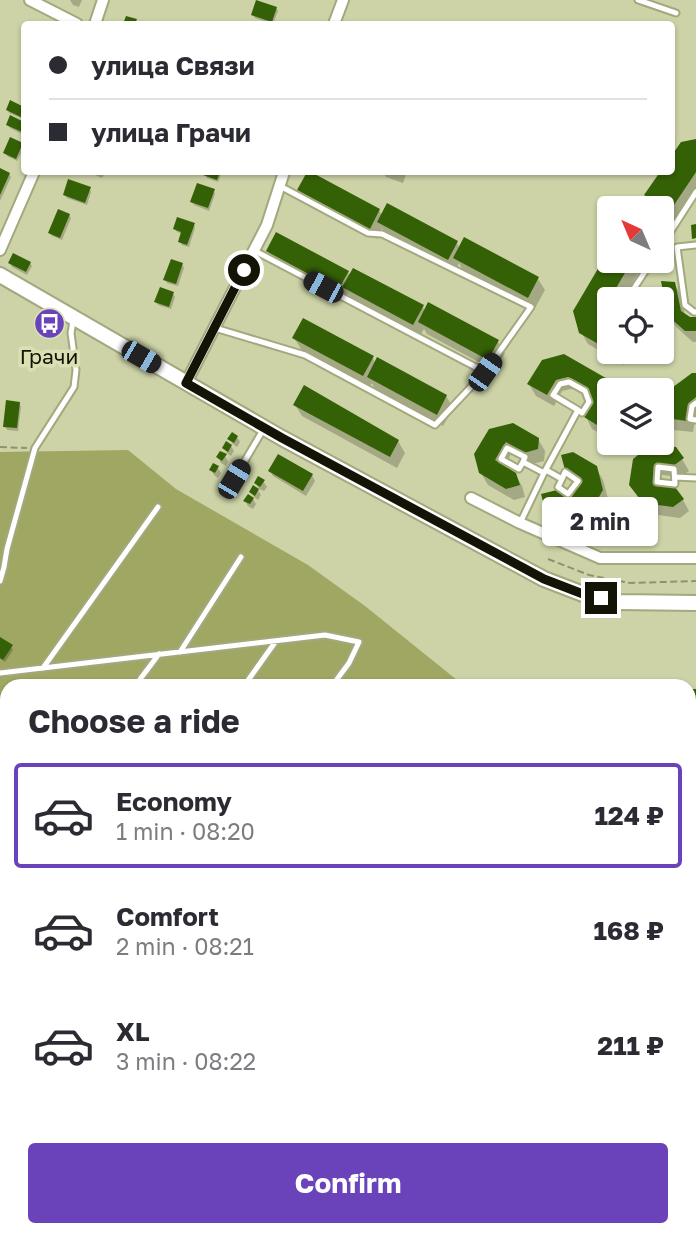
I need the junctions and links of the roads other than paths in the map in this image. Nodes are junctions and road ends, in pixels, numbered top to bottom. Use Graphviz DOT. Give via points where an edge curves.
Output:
graph roads {
  1 [pos="30,0"];
  2 [pos="103,0"];
  3 [pos="343,0"];
  4 [pos="638,0"];
  5 [pos="676,13"];
  6 [pos="71,21"];
  7 [pos="96,21"];
  8 [pos="335,21"];
  9 [pos="33,175"];
  10 [pos="283,175"];
  11 [pos="280,186"];
  12 [pos="696,192"];
  13 [pos="674,226"];
  14 [pos="674,244"];
  15 [pos="696,245"];
  16 [pos="677,247"];
  17 [pos="0,250"];
  18 [pos="254,251"];
  19 [pos="0,275"];
  20 [pos="696,312"];
  21 [pos="74,318"];
  22 [pos="215,328"];
  23 [pos="485,372"];
  24 [pos="186,383"];
  25 [pos="696,403"];
  26 [pos="578,410"];
  27 [pos="696,420"];
  28 [pos="265,428"];
  29 [pos="523,461"];
  30 [pos="545,471"];
  31 [pos="675,477"];
  32 [pos="562,478"];
  33 [pos="696,478"];
  34 [pos="234,479"];
  35 [pos="471,498"];
  36 [pos="158,507"];
  37 [pos="520,523"];
  38 [pos="241,557"];
  39 [pos="696,558"];
  40 [pos="0,581"];
  41 [pos="696,603"];
  42 [pos="276,641"];
  43 [pos="180,652"];
  44 [pos="159,654"];
  45 [pos="43,668"];
  46 [pos="0,673"];
  47 [pos="140,679"];
  48 [pos="249,679"];
  49 [pos="337,679"];
  1 -- 6 [label="street"];
  2 -- 7 [label="street"];
  3 -- 8 [label="street"];
  4 -- 5 [label="lane"];
  9 -- 17 [label="street"];
  10 -- 11 [label="street"];
  11 -- 18 [label="street"];
  11 -- 23 [label="lane" via="368,233 382,234 531,307"];
  12 -- 13 [label="lane"];
  14 -- 16 [label="lane"];
  15 -- 16 [label="lane"];
  16 -- 20 [label="lane" via="685,305"];
  18 -- 22 [label="street"];
  18 -- 23 [label="lane"];
  19 -- 21 [label="street"];
  21 -- 24 [label="street"];
  21 -- 40 [label="lane" via="74,387 35,449"];
  22 -- 23 [label="lane" via="305,355 435,425"];
  22 -- 24 [label="street"];
  24 -- 28 [label="street"];
  25 -- 27 [label="lane" via="690,419"];
  26 -- 26 [label="lane" via="582,413 589,402 585,391 569,382 560,384 553,396"];
  26 -- 30 [label="lane"];
  28 -- 34 [label="lane"];
  28 -- 41 [label="street" via="544,579 618,602"];
  29 -- 30 [label="lane"];
  30 -- 32 [label="lane"];
  30 -- 37 [label="lane"];
  31 -- 33 [label="lane"];
  35 -- 37 [label="street"];
  36 -- 45 [label="lane"];
  37 -- 39 [label="street" via="600,558"];
  38 -- 43 [label="lane"];
  42 -- 43 [label="lane"];
  42 -- 48 [label="lane"];
  42 -- 49 [label="lane" via="325,635 359,642"];
  43 -- 44 [label="lane"];
  44 -- 45 [label="lane"];
  44 -- 47 [label="lane"];
  45 -- 46 [label="lane"];
}
